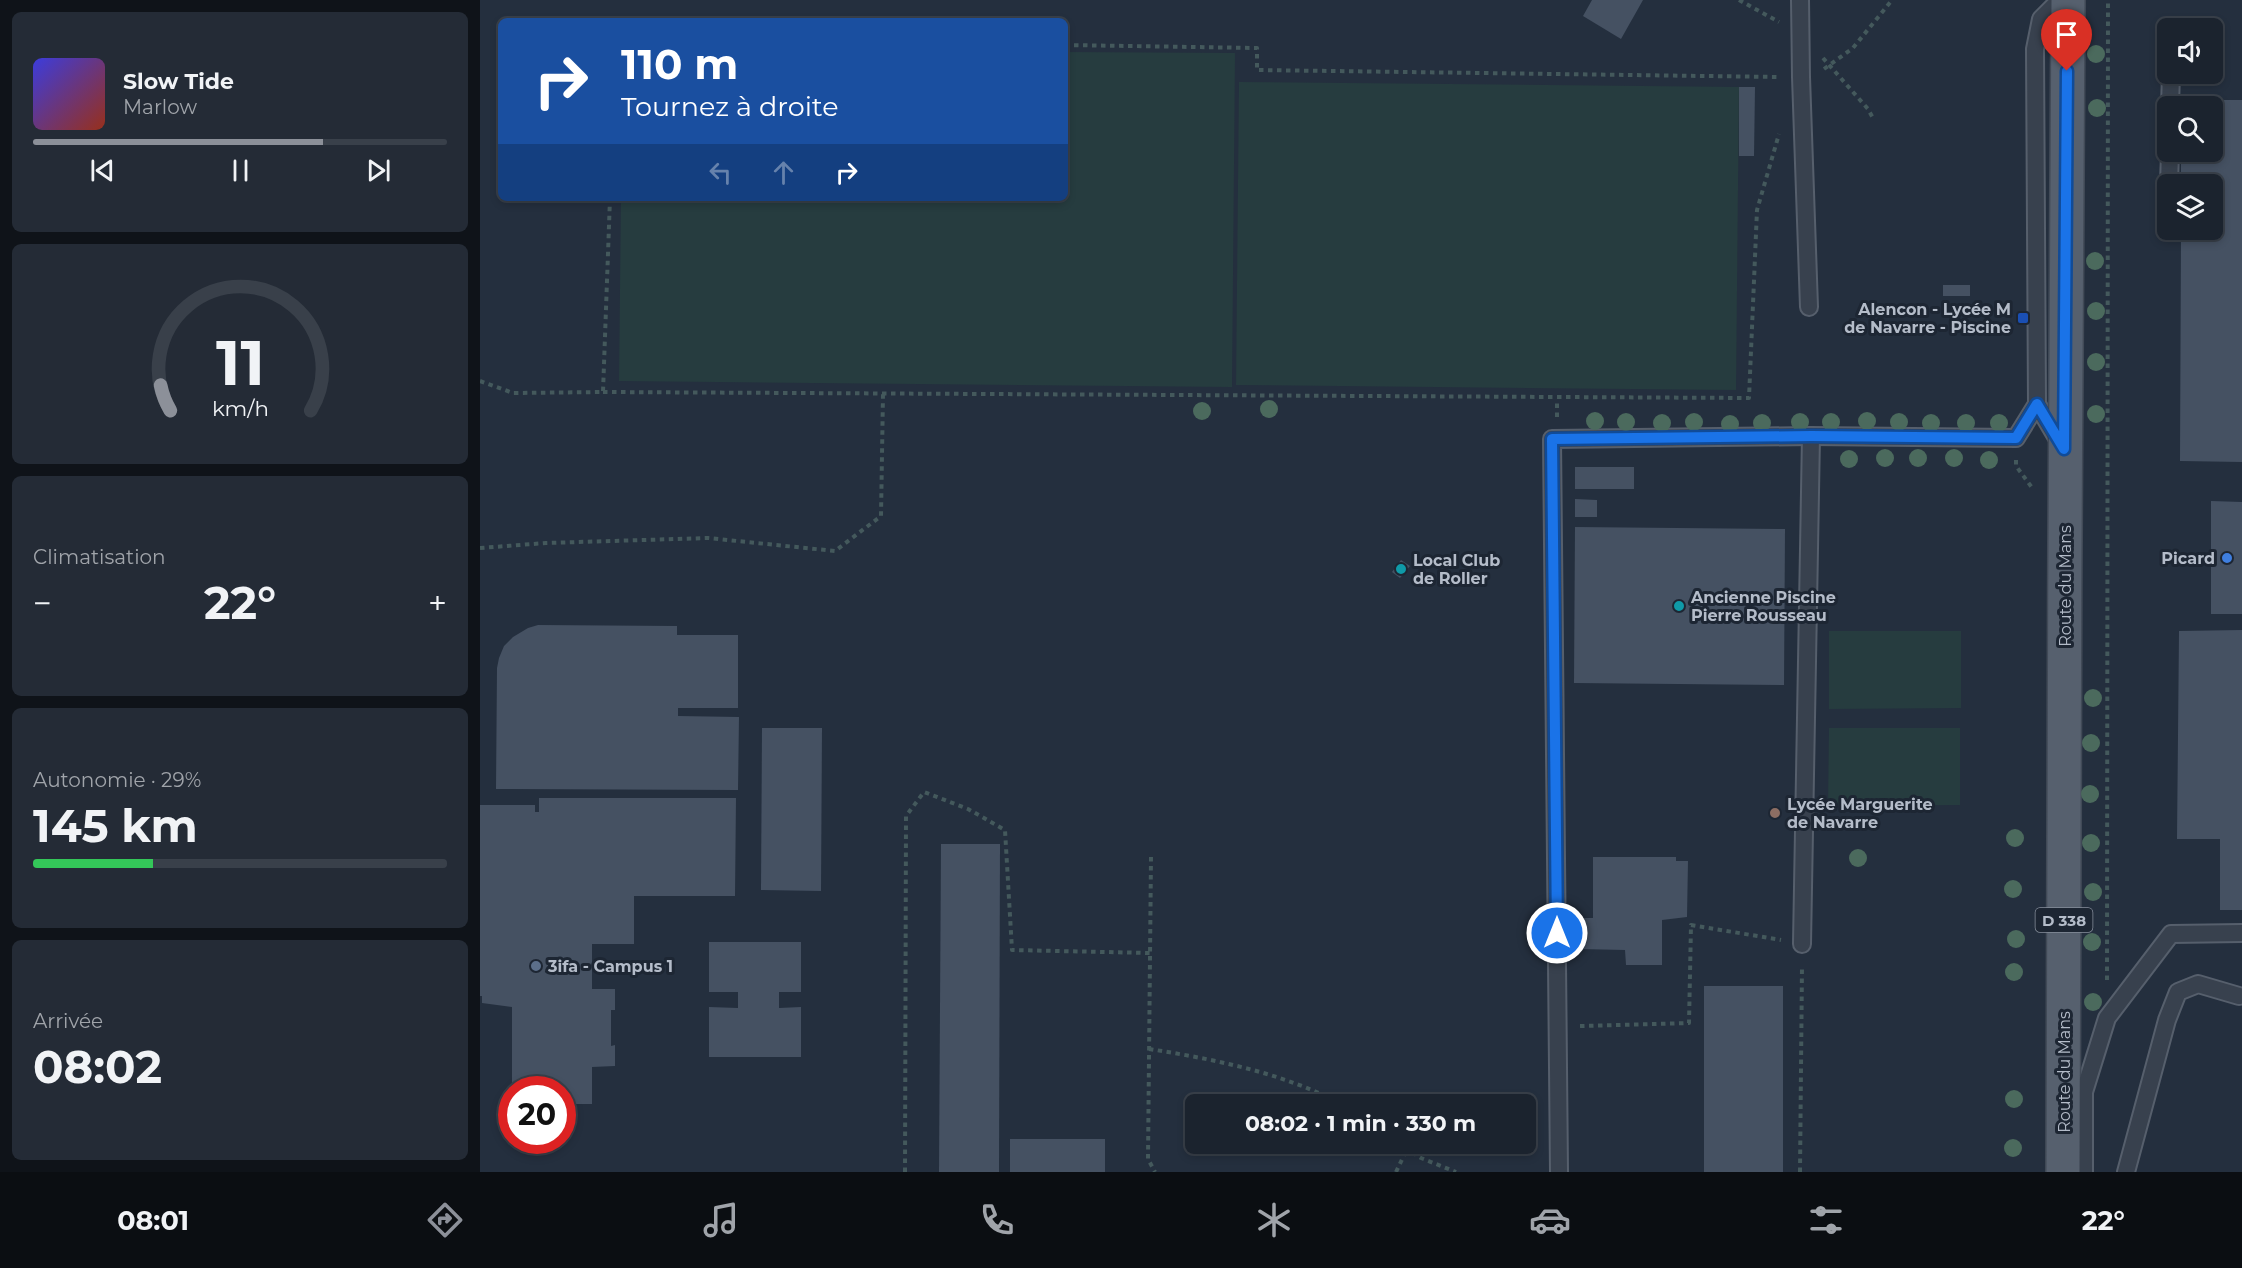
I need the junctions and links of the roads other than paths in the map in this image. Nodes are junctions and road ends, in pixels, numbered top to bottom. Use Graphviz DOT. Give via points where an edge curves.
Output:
graph roads {
  1 [pos="1800,0"];
  2 [pos="2060,0"];
  3 [pos="2068,0"];
  4 [pos="1809,307"];
  5 [pos="2037,404"];
  6 [pos="1811,436"];
  7 [pos="2064,449"];
  8 [pos="2242,933"];
  9 [pos="1802,944"];
  10 [pos="2239,996"];
  11 [pos="1559,1172"];
  12 [pos="2063,1172"];
  13 [pos="2084,1172"];
  14 [pos="2126,1172"];
  1 -- 4 [label="lane"];
  2 -- 5 [label="lane" via="2041,19 2035,49"];
  3 -- 7 [label="main road, Route du Mans / D 338"];
  5 -- 6 [label="lane" via="2016,438"];
  5 -- 7 [label="lane"];
  6 -- 9 [label="lane"];
  6 -- 11 [label="lane" via="1552,439"];
  7 -- 12 [label="main road, Route du Mans / D 338"];
  8 -- 13 [label="lane" via="2171,934 2107,1018 2084,1092"];
  10 -- 14 [label="lane" via="2198,984 2178,992"];
}
